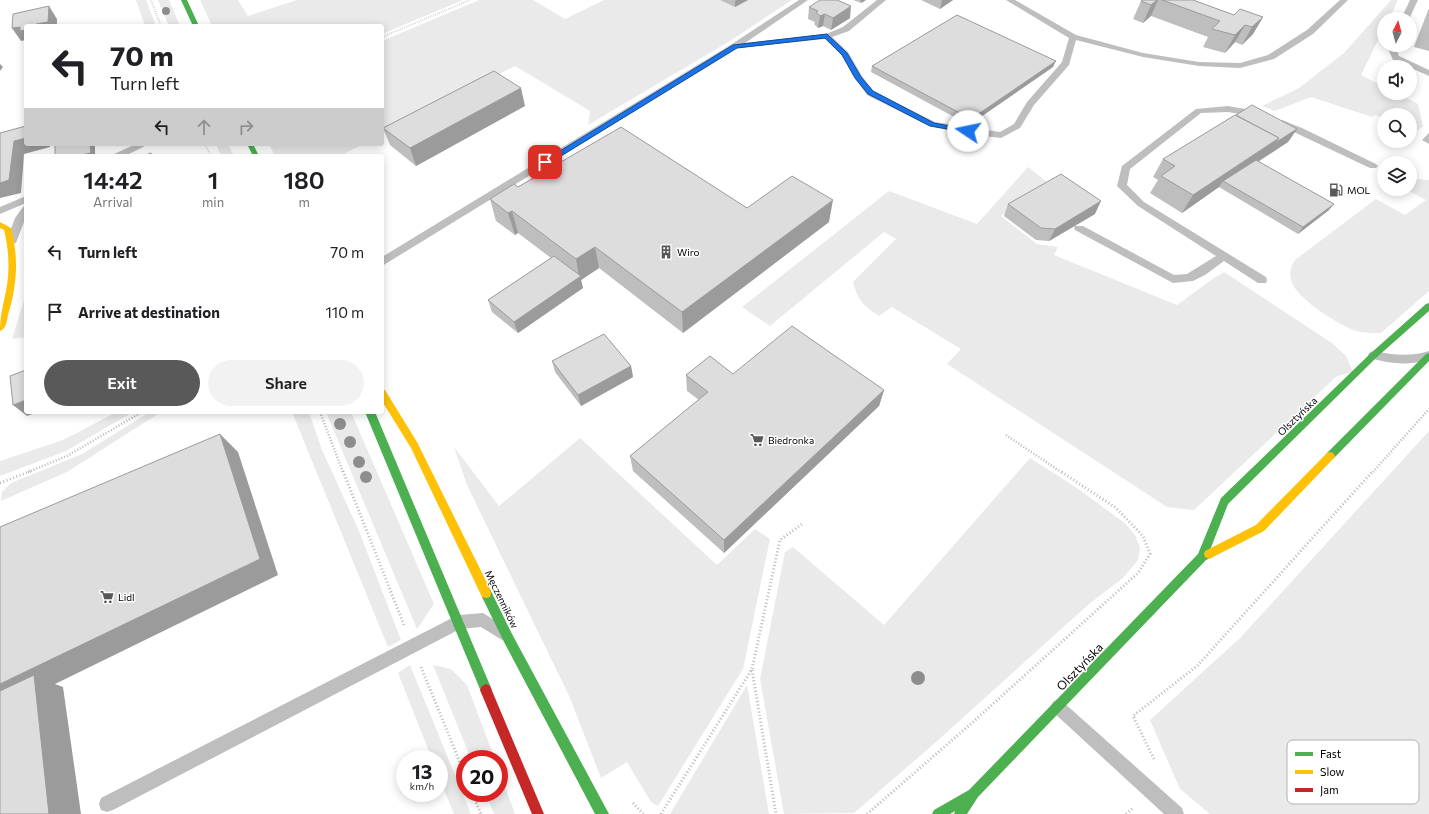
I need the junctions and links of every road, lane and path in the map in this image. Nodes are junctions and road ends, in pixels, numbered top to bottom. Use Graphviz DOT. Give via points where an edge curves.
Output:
graph roads {
  1 [pos="151,0"];
  2 [pos="184,0"];
  3 [pos="470,0"];
  4 [pos="804,0"];
  5 [pos="882,0"];
  6 [pos="1010,0"];
  7 [pos="1344,0"];
  8 [pos="1414,0"];
  9 [pos="1408,12"];
  10 [pos="160,24"];
  11 [pos="195,24"];
  12 [pos="384,36"];
  13 [pos="827,36"];
  14 [pos="1073,37"];
  15 [pos="736,46"];
  16 [pos="1393,52"];
  17 [pos="1429,74"];
  18 [pos="140,146"];
  19 [pos="122,154"];
  20 [pos="1373,166"];
  21 [pos="24,200"];
  22 [pos="0,211"];
  23 [pos="24,212"];
  24 [pos="0,225"];
  25 [pos="1078,228"];
  26 [pos="12,240"];
  27 [pos="1224,256"];
  28 [pos="384,261"];
  29 [pos="1262,280"];
  30 [pos="1429,306"];
  31 [pos="0,328"];
  32 [pos="1374,355"];
  33 [pos="1429,355"];
  34 [pos="384,396"];
  35 [pos="1429,408"];
  36 [pos="139,414"];
  37 [pos="321,414"];
  38 [pos="371,414"];
  39 [pos="1006,435"];
  40 [pos="0,483"];
  41 [pos="802,524"];
  42 [pos="1202,557"];
  43 [pos="459,622"];
  44 [pos="508,638"];
  45 [pos="413,647"];
  46 [pos="752,669"];
  47 [pos="1058,707"];
  48 [pos="456,753"];
  49 [pos="1148,790"];
  50 [pos="974,793"];
  51 [pos="476,802"];
  52 [pos="107,804"];
  53 [pos="481,814"];
  54 [pos="538,814"];
  55 [pos="603,814"];
  56 [pos="660,814"];
  57 [pos="776,814"];
  58 [pos="867,814"];
  59 [pos="938,814"];
  60 [pos="960,814"];
  61 [pos="1126,814"];
  62 [pos="1176,814"];
  1 -- 10 [label="path"];
  2 -- 11 [label="main road"];
  3 -- 12 [label="path"];
  4 -- 15 [label="lane"];
  5 -- 13 [label="lane" via="846,29"];
  6 -- 14 [label="lane"];
  7 -- 14 [label="lane" via="1297,41 1271,57 1240,66 1199,64 1143,55"];
  8 -- 9 [label="lane"];
  13 -- 14 [label="lane" via="845,54 858,78 870,93 932,124 1001,135 1017,126 1030,104 1066,63"];
  13 -- 15 [label="lane"];
  15 -- 28 [label="lane"];
  16 -- 17 [label="lane" via="1396,58"];
  18 -- 19 [label="lane"];
  20 -- 27 [label="lane" via="1299,130 1270,119 1228,109 1199,111 1124,168 1122,186 1141,204"];
  21 -- 22 [label="lane"];
  23 -- 26 [label="lane"];
  24 -- 26 [label="main road" via="7,228"];
  25 -- 27 [label="lane" via="1173,279 1190,278"];
  26 -- 31 [label="main road" via="10,292"];
  27 -- 29 [label="lane"];
  30 -- 32 [label="main road, Olsztyńska"];
  32 -- 33 [label="lane" via="1412,360"];
  32 -- 42 [label="main road, Olsztyńska" via="1224,501"];
  33 -- 42 [label="main road, Olsztyńska" via="1260,528"];
  34 -- 44 [label="main road, Męczenników" via="414,445"];
  35 -- 49 [label="path" via="1197,666 1133,716 1158,768"];
  36 -- 40 [label="path" via="67,456"];
  37 -- 45 [label="path"];
  38 -- 43 [label="main road"];
  39 -- 58 [label="path" via="1116,508 1143,536 1150,554 1138,573"];
  41 -- 46 [label="path" via="780,540"];
  42 -- 47 [label="main road, Olsztyńska"];
  43 -- 44 [label="lane" via="483,620"];
  43 -- 45 [label="lane"];
  43 -- 54 [label="main road"];
  44 -- 55 [label="main road, Męczenników"];
  45 -- 48 [label="path"];
  45 -- 52 [label="lane"];
  46 -- 56 [label="path"];
  46 -- 57 [label="path"];
  47 -- 49 [label="lane"];
  47 -- 50 [label="main road, Olsztyńska"];
  49 -- 61 [label="path"];
  49 -- 62 [label="lane"];
  50 -- 59 [label="main road, Olsztyńska"];
  50 -- 60 [label="main road, Olsztyńska"];
  51 -- 53 [label="path"];
}
